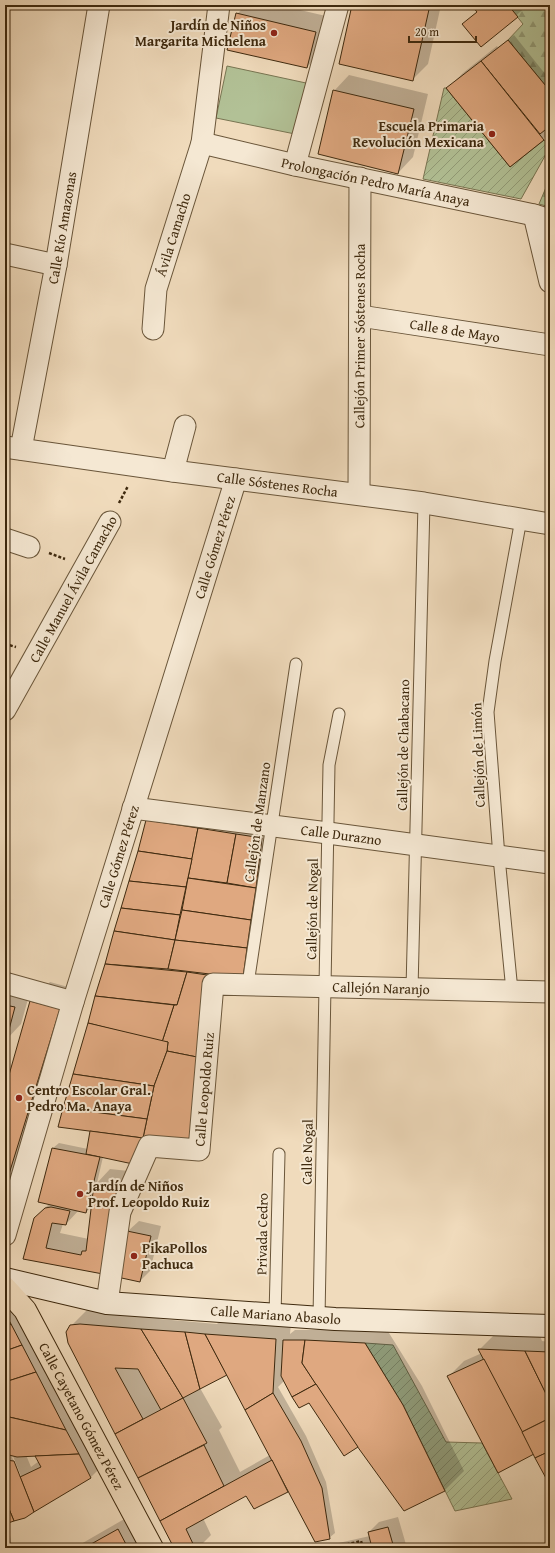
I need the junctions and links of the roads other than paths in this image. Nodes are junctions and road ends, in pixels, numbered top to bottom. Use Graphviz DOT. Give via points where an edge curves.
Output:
graph roads {
  1 [pos="99,5"];
  2 [pos="219,5"];
  3 [pos="338,5"];
  4 [pos="202,143"];
  5 [pos="295,165"];
  6 [pos="360,178"];
  7 [pos="542,218"];
  8 [pos="5,254"];
  9 [pos="56,265"];
  10 [pos="550,282"];
  11 [pos="360,316"];
  12 [pos="153,329"];
  13 [pos="550,345"];
  14 [pos="185,426"];
  15 [pos="13,448"];
  16 [pos="173,471"];
  17 [pos="236,478"];
  18 [pos="359,494"];
  19 [pos="424,503"];
  20 [pos="521,519"];
  21 [pos="110,522"];
  22 [pos="550,524"];
  23 [pos="5,539"];
  24 [pos="30,547"];
  25 [pos="296,664"];
  26 [pos="5,710"];
  27 [pos="339,714"];
  28 [pos="133,808"];
  29 [pos="272,826"];
  30 [pos="328,833"];
  31 [pos="416,845"];
  32 [pos="498,857"];
  33 [pos="550,864"];
  34 [pos="5,983"];
  35 [pos="213,984"];
  36 [pos="248,984"];
  37 [pos="326,986"];
  38 [pos="412,988"];
  39 [pos="512,991"];
  40 [pos="550,992"];
  41 [pos="73,1002"];
  42 [pos="279,1154"];
  43 [pos="5,1235"];
  44 [pos="5,1279"];
  45 [pos="5,1288"];
  46 [pos="107,1303"];
  47 [pos="275,1316"];
  48 [pos="319,1318"];
  49 [pos="550,1326"];
  50 [pos="152,1548"];
  1 -- 9 [label="street, Calle Río Amazonas"];
  2 -- 4 [label="street, Ávila Camacho"];
  3 -- 5 [label="street"];
  4 -- 5 [label="street, Prolongación Pedro María Anaya"];
  4 -- 12 [label="street, Ávila Camacho" via="156,289"];
  5 -- 6 [label="street, Prolongación Pedro María Anaya"];
  6 -- 7 [label="street, Prolongación Pedro María Anaya"];
  6 -- 11 [label="street, Callejón Primer Sóstenes Rocha"];
  7 -- 10 [label="street"];
  8 -- 9 [label="street"];
  9 -- 15 [label="street, Calle Río Amazonas"];
  11 -- 13 [label="street, Calle 8 de Mayo"];
  11 -- 18 [label="street, Callejón Primer Sóstenes Rocha"];
  14 -- 16 [label="street"];
  15 -- 16 [label="street, Calle Sóstenes Rocha"];
  16 -- 17 [label="street, Calle Sóstenes Rocha"];
  17 -- 18 [label="street, Calle Sóstenes Rocha"];
  17 -- 28 [label="street, Calle Gómez Pérez"];
  18 -- 19 [label="street, Calle Sóstenes Rocha"];
  19 -- 20 [label="street, Calle Sóstenes Rocha"];
  19 -- 31 [label="lane, Callejón de Chabacano"];
  20 -- 22 [label="street, Calle Sóstenes Rocha"];
  20 -- 32 [label="lane, Callejón de Limón" via="488,712"];
  21 -- 26 [label="street, Calle Manuel Ávila Camacho"];
  23 -- 24 [label="street"];
  25 -- 29 [label="lane, Callejón de Manzano"];
  27 -- 30 [label="lane, Callejón de Nogal" via="329,765"];
  28 -- 29 [label="street, Calle Durazno"];
  28 -- 41 [label="street, Calle Gómez Pérez"];
  29 -- 30 [label="street, Calle Durazno"];
  29 -- 36 [label="lane, Callejón de Manzano"];
  30 -- 31 [label="street, Calle Durazno"];
  30 -- 37 [label="lane, Callejón de Nogal"];
  31 -- 32 [label="street, Calle Durazno"];
  31 -- 38 [label="lane, Callejón de Chabacano"];
  32 -- 33 [label="street, Calle Durazno"];
  32 -- 39 [label="lane, Callejón de Limón"];
  34 -- 41 [label="street"];
  35 -- 36 [label="street, Callejón Naranjo"];
  35 -- 46 [label="street, Calle Leopoldo Ruiz" via="200,1150 149,1146 120,1212"];
  36 -- 37 [label="street, Callejón Naranjo"];
  37 -- 38 [label="street, Callejón Naranjo"];
  37 -- 48 [label="lane, Calle Nogal"];
  38 -- 39 [label="street, Callejón Naranjo"];
  39 -- 40 [label="street, Callejón Naranjo"];
  41 -- 43 [label="street, Calle Gómez Pérez"];
  42 -- 47 [label="lane, Privada Cedro"];
  44 -- 46 [label="street, Calle Mariano Abasolo"];
  45 -- 50 [label="main road, Calle Cayetano Gómez Pérez" via="25,1310"];
  46 -- 47 [label="street, Calle Mariano Abasolo"];
  47 -- 48 [label="street, Calle Mariano Abasolo"];
  48 -- 49 [label="street, Calle Mariano Abasolo"];
}
